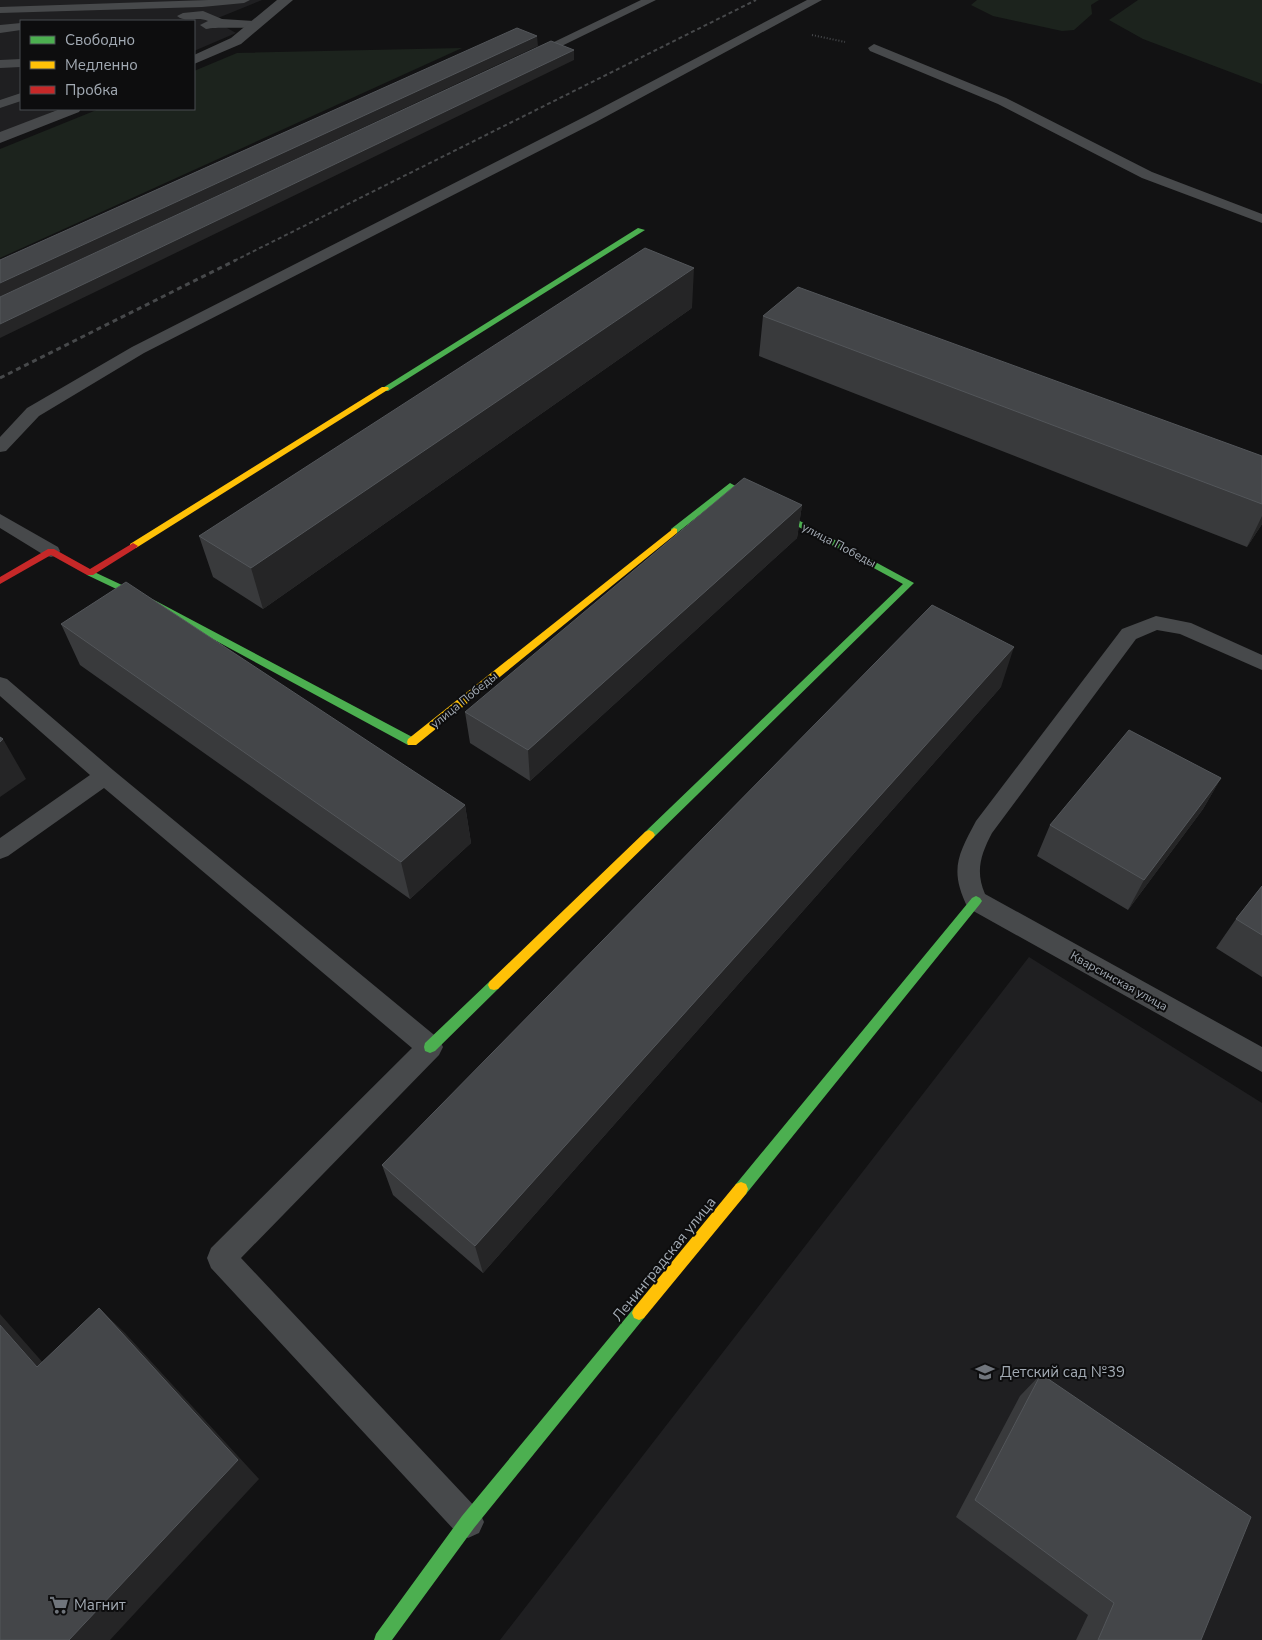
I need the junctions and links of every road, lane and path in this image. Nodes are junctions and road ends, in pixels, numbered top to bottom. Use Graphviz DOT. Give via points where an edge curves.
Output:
graph roads {
  1 [pos="244,0"];
  2 [pos="286,0"];
  3 [pos="650,0"];
  4 [pos="816,0"];
  5 [pos="203,9"];
  6 [pos="0,10"];
  7 [pos="174,17"];
  8 [pos="220,22"];
  9 [pos="254,25"];
  10 [pos="20,28"];
  11 [pos="0,29"];
  12 [pos="195,30"];
  13 [pos="874,48"];
  14 [pos="195,60"];
  15 [pos="20,63"];
  16 [pos="0,64"];
  17 [pos="514,64"];
  18 [pos="20,97"];
  19 [pos="0,104"];
  20 [pos="70,110"];
  21 [pos="0,138"];
  22 [pos="1262,219"];
  23 [pos="641,230"];
  24 [pos="0,446"];
  25 [pos="0,520"];
  26 [pos="50,551"];
  27 [pos="90,573"];
  28 [pos="0,580"];
  29 [pos="1262,663"];
  30 [pos="0,684"];
  31 [pos="105,776"];
  32 [pos="0,850"];
  33 [pos="976,901"];
  34 [pos="430,1047"];
  35 [pos="1262,1060"];
  36 [pos="468,1522"];
  37 [pos="382,1640"];
  1 -- 5 [label="lane"];
  2 -- 9 [label="street"];
  3 -- 17 [label="lane"];
  4 -- 24 [label="lane" via="591,119 138,350 33,412"];
  5 -- 6 [label="lane"];
  5 -- 7 [label="lane"];
  5 -- 8 [label="lane"];
  8 -- 9 [label="lane"];
  8 -- 12 [label="lane"];
  9 -- 14 [label="street" via="236,41"];
  10 -- 11 [label="lane"];
  13 -- 22 [label="lane" via="1002,101 1147,174"];
  15 -- 16 [label="lane"];
  18 -- 19 [label="lane"];
  20 -- 21 [label="street"];
  23 -- 27 [label="street"];
  25 -- 26 [label="lane"];
  26 -- 27 [label="street, улица Победы"];
  26 -- 28 [label="street"];
  27 -- 34 [label="street, улица Победы" via="153,603 411,743 730,486 909,583"];
  29 -- 33 [label="lane" via="1184,628 1156,623 1129,634 984,827 968,860 967,882"];
  30 -- 31 [label="lane"];
  31 -- 32 [label="lane"];
  31 -- 34 [label="lane"];
  33 -- 35 [label="lane, Кварсинская улица"];
  33 -- 36 [label="street, Ленинградская улица"];
  34 -- 36 [label="lane" via="221,1258"];
  36 -- 37 [label="street, Ленинградская улица"];
}
